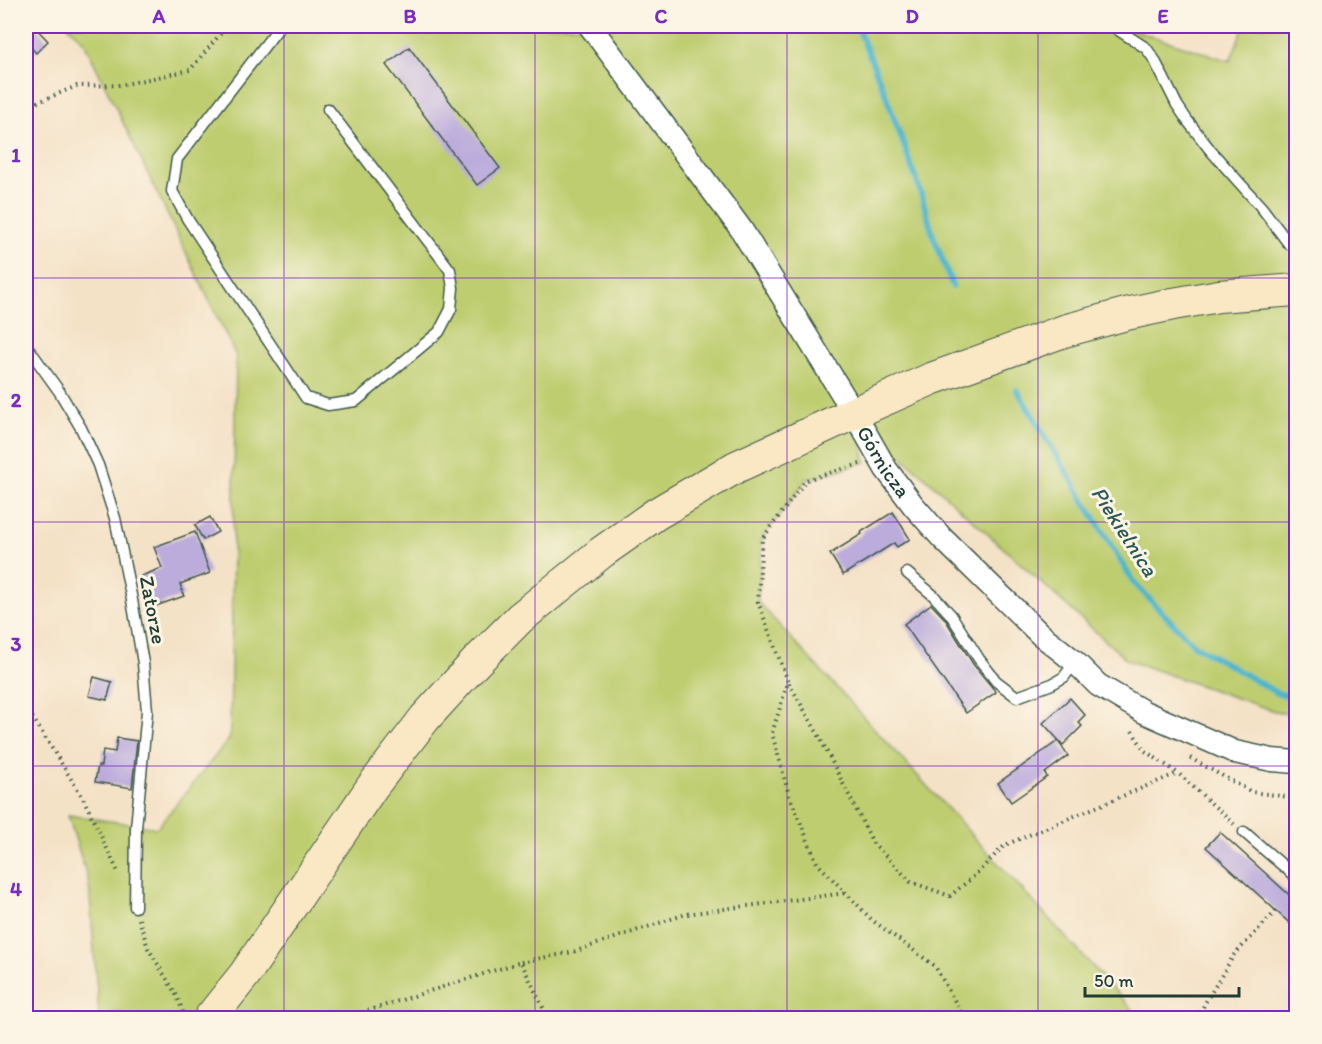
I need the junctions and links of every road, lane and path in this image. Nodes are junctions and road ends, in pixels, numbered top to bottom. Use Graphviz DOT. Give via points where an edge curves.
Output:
graph roads {
  1 [pos="227,26"];
  2 [pos="280,26"];
  3 [pos="590,26"];
  4 [pos="1112,26"];
  5 [pos="26,107"];
  6 [pos="328,109"];
  7 [pos="1289,244"];
  8 [pos="1296,290"];
  9 [pos="26,345"];
  10 [pos="854,413"];
  11 [pos="866,462"];
  12 [pos="908,573"];
  13 [pos="1075,662"];
  14 [pos="788,682"];
  15 [pos="26,706"];
  16 [pos="1129,726"];
  17 [pos="1296,762"];
  18 [pos="1178,773"];
  19 [pos="1244,832"];
  20 [pos="1296,878"];
  21 [pos="846,893"];
  22 [pos="135,907"];
  23 [pos="1276,911"];
  24 [pos="521,962"];
  25 [pos="186,1018"];
  26 [pos="210,1018"];
  27 [pos="345,1018"];
  28 [pos="548,1018"];
  29 [pos="964,1018"];
  30 [pos="1198,1018"];
  1 -- 5 [label="path" via="190,70 121,85 76,86"];
  2 -- 6 [label="lane" via="177,159 172,192 306,398 328,405 356,401 439,332 451,309 453,288 450,270"];
  3 -- 10 [label="street, Górnicza" via="741,229"];
  4 -- 7 [label="lane" via="1146,48 1187,120"];
  8 -- 10 [label="main road" via="1173,304 1064,331 931,379"];
  9 -- 22 [label="lane, Zatorze" via="59,391 98,465 115,518 132,600 147,711 136,828"];
  10 -- 13 [label="street, Górnicza" via="886,470 942,538 1040,634"];
  10 -- 26 [label="main road" via="736,467 656,514 520,618 425,718"];
  11 -- 14 [label="path" via="806,480 762,538 758,602"];
  12 -- 13 [label="lane" via="951,615 996,681 1017,697 1064,677"];
  13 -- 17 [label="street, Górnicza" via="1098,685 1144,712 1234,752"];
  14 -- 18 [label="path" via="873,843 911,882 950,896 1005,845"];
  14 -- 21 [label="path" via="772,733 789,795 817,863"];
  15 -- 22 [label="path" via="83,798"];
  16 -- 18 [label="path" via="1145,751"];
  18 -- 19 [label="path"];
  19 -- 20 [label="lane"];
  21 -- 24 [label="path" via="686,914 573,952"];
  21 -- 29 [label="path" via="872,920 935,966"];
  22 -- 25 [label="path" via="148,948"];
  23 -- 30 [label="path" via="1234,955"];
  24 -- 27 [label="path"];
  24 -- 28 [label="path"];
}
